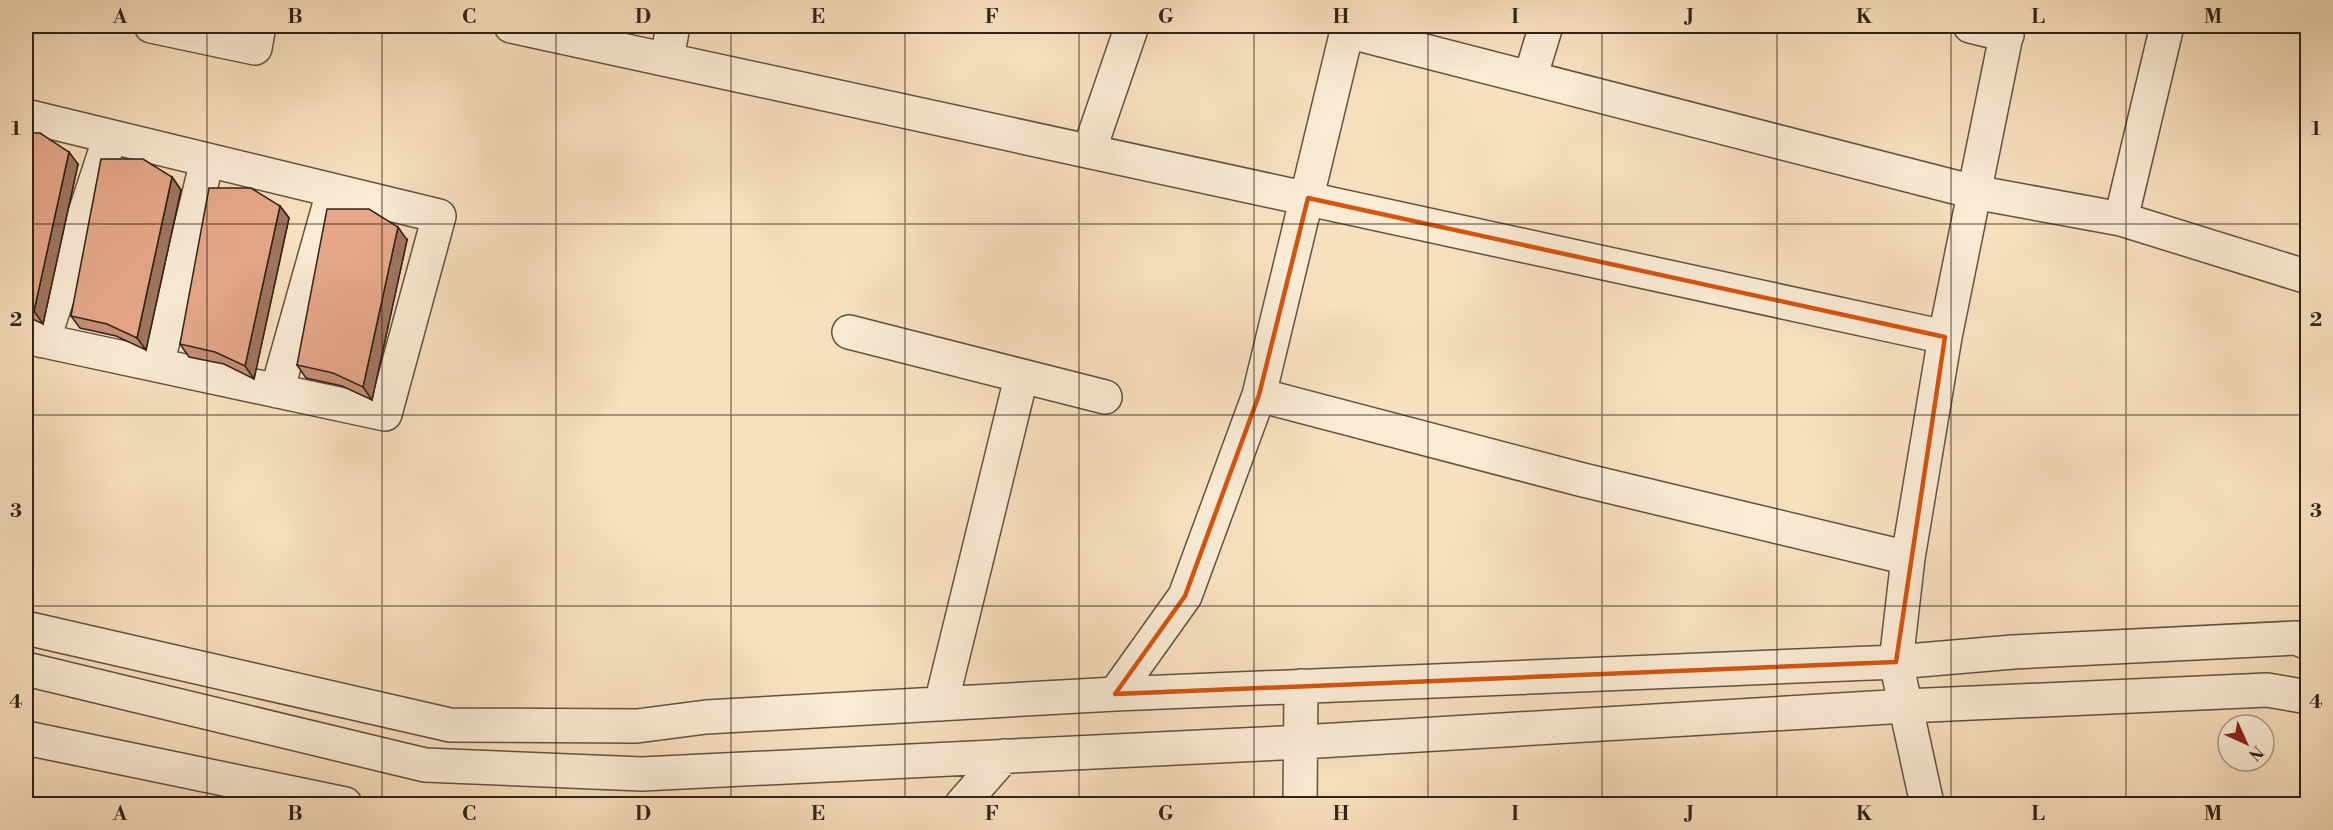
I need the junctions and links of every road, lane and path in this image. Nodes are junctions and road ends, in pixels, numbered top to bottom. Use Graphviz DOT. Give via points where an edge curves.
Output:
graph roads {
  1 [pos="151,26"];
  2 [pos="259,26"];
  3 [pos="511,26"];
  4 [pos="673,26"];
  5 [pos="1132,26"];
  6 [pos="1546,26"];
  7 [pos="1970,26"];
  8 [pos="2167,26"];
  9 [pos="1348,28"];
  10 [pos="2008,30"];
  11 [pos="667,59"];
  12 [pos="1530,78"];
  13 [pos="26,116"];
  14 [pos="110,137"];
  15 [pos="1089,151"];
  16 [pos="207,161"];
  17 [pos="333,192"];
  18 [pos="1974,192"];
  19 [pos="1308,198"];
  20 [pos="2121,219"];
  21 [pos="2307,277"];
  22 [pos="849,332"];
  23 [pos="1945,337"];
  24 [pos="34,339"];
  25 [pos="158,366"];
  26 [pos="1021,378"];
  27 [pos="277,391"];
  28 [pos="1259,395"];
  29 [pos="1105,397"];
  30 [pos="1908,558"];
  31 [pos="26,628"];
  32 [pos="2307,643"];
  33 [pos="1896,662"];
  34 [pos="26,669"];
  35 [pos="1301,686"];
  36 [pos="1115,694"];
  37 [pos="2307,697"];
  38 [pos="941,704"];
  39 [pos="1906,706"];
  40 [pos="26,738"];
  41 [pos="1301,742"];
  42 [pos="1004,756"];
  43 [pos="345,804"];
  44 [pos="962,804"];
  45 [pos="1300,804"];
  46 [pos="1927,804"];
  1 -- 2 [label="street" via="255,48"];
  3 -- 11 [label="street"];
  4 -- 11 [label="street"];
  5 -- 15 [label="street"];
  6 -- 12 [label="street"];
  7 -- 10 [label="street"];
  8 -- 20 [label="street"];
  9 -- 12 [label="street"];
  9 -- 19 [label="street"];
  10 -- 18 [label="street"];
  11 -- 15 [label="street"];
  12 -- 18 [label="street"];
  13 -- 14 [label="street"];
  14 -- 16 [label="street"];
  14 -- 24 [label="street"];
  15 -- 19 [label="street"];
  16 -- 17 [label="street"];
  16 -- 25 [label="street"];
  17 -- 27 [label="street"];
  17 -- 27 [label="street" via="439,216 385,414"];
  18 -- 20 [label="street"];
  18 -- 23 [label="street"];
  19 -- 23 [label="street"];
  19 -- 28 [label="street"];
  20 -- 21 [label="street"];
  22 -- 26 [label="street"];
  23 -- 30 [label="street"];
  24 -- 25 [label="street"];
  25 -- 27 [label="street"];
  26 -- 29 [label="street"];
  26 -- 38 [label="street"];
  28 -- 30 [label="street" via="1583,480"];
  28 -- 36 [label="street" via="1185,596"];
  30 -- 33 [label="street"];
  31 -- 38 [label="street" via="450,724 637,726 706,717"];
  32 -- 33 [label="street" via="2296,638"];
  33 -- 35 [label="street"];
  33 -- 39 [label="street"];
  34 -- 42 [label="street" via="425,765 642,774"];
  35 -- 36 [label="street"];
  35 -- 41 [label="street"];
  36 -- 38 [label="street"];
  37 -- 39 [label="street" via="2266,690"];
  39 -- 41 [label="street"];
  39 -- 46 [label="street"];
  40 -- 43 [label="street"];
  41 -- 42 [label="street"];
  41 -- 45 [label="street"];
  42 -- 44 [label="street"];
}
